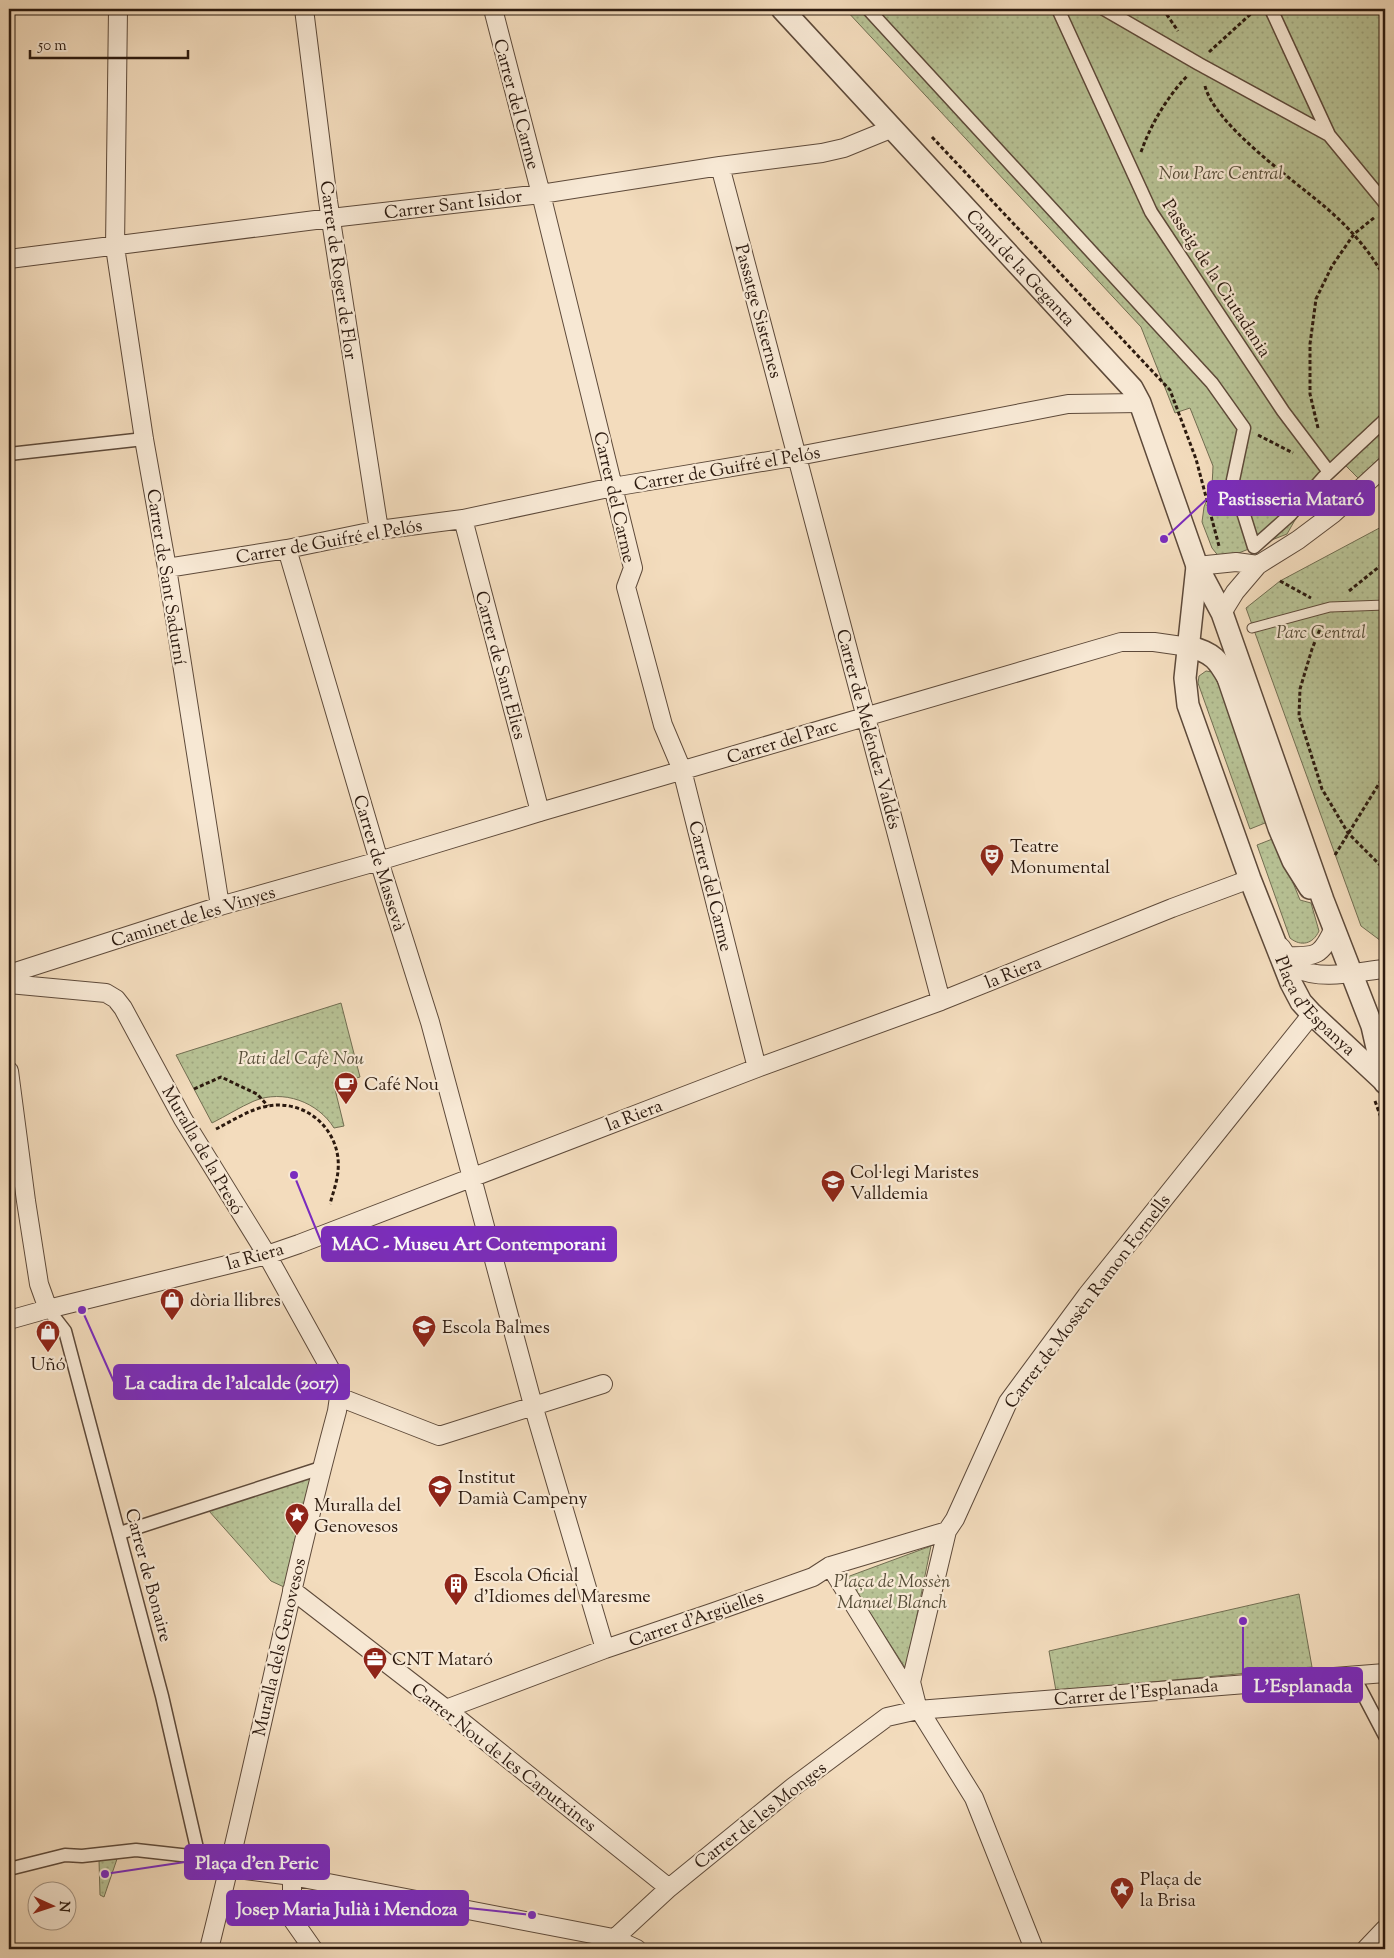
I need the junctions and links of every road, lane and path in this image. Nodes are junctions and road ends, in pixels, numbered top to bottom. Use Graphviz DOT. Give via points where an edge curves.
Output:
graph roads {
  1 [pos="118,9"];
  2 [pos="304,9"];
  3 [pos="493,9"];
  4 [pos="782,9"];
  5 [pos="868,9"];
  6 [pos="1058,9"];
  7 [pos="1104,9"];
  8 [pos="1163,9"];
  9 [pos="1257,9"];
  10 [pos="1271,9"];
  11 [pos="1180,34"];
  12 [pos="1199,64"];
  13 [pos="893,128"];
  14 [pos="1329,135"];
  15 [pos="720,166"];
  16 [pos="1134,174"];
  17 [pos="541,194"];
  18 [pos="1382,208"];
  19 [pos="331,218"];
  20 [pos="1354,234"];
  21 [pos="115,247"];
  22 [pos="9,259"];
  23 [pos="1385,278"];
  24 [pos="1140,403"];
  25 [pos="1385,420"];
  26 [pos="1244,428"];
  27 [pos="1320,437"];
  28 [pos="144,438"];
  29 [pos="9,454"];
  30 [pos="1295,454"];
  31 [pos="798,456"];
  32 [pos="1385,466"];
  33 [pos="1329,472"];
  34 [pos="613,487"];
  35 [pos="463,519"];
  36 [pos="379,530"];
  37 [pos="287,549"];
  38 [pos="1385,562"];
  39 [pos="1258,565"];
  40 [pos="1197,566"];
  41 [pos="167,568"];
  42 [pos="1280,581"];
  43 [pos="1385,605"];
  44 [pos="1330,607"];
  45 [pos="1222,613"];
  46 [pos="1252,628"];
  47 [pos="1189,647"];
  48 [pos="1228,678"];
  49 [pos="865,716"];
  50 [pos="1272,754"];
  51 [pos="682,770"];
  52 [pos="1385,774"];
  53 [pos="540,812"];
  54 [pos="1348,833"];
  55 [pos="1335,854"];
  56 [pos="379,862"];
  57 [pos="1385,870"];
  58 [pos="1250,879"];
  59 [pos="1323,900"];
  60 [pos="220,906"];
  61 [pos="1266,921"];
  62 [pos="1334,928"];
  63 [pos="1286,956"];
  64 [pos="1385,969"];
  65 [pos="1351,973"];
  66 [pos="9,974"];
  67 [pos="9,984"];
  68 [pos="941,1001"];
  69 [pos="1312,1014"];
  70 [pos="757,1068"];
  71 [pos="9,1071"];
  72 [pos="1381,1086"];
  73 [pos="10,1089"];
  74 [pos="194,1089"];
  75 [pos="268,1106"];
  76 [pos="216,1129"];
  77 [pos="1385,1129"];
  78 [pos="472,1177"];
  79 [pos="330,1204"];
  80 [pos="267,1255"];
  81 [pos="48,1309"];
  82 [pos="9,1320"];
  83 [pos="603,1384"];
  84 [pos="340,1397"];
  85 [pos="533,1405"];
  86 [pos="322,1468"];
  87 [pos="946,1531"];
  88 [pos="120,1533"];
  89 [pos="830,1566"];
  90 [pos="292,1590"];
  91 [pos="605,1648"];
  92 [pos="1385,1672"];
  93 [pos="1353,1675"];
  94 [pos="446,1709"];
  95 [pos="918,1710"];
  96 [pos="1385,1736"];
  97 [pos="199,1856"];
  98 [pos="230,1868"];
  99 [pos="9,1869"];
  100 [pos="292,1876"];
  101 [pos="669,1888"];
  102 [pos="1385,1929"];
  103 [pos="608,1944"];
  104 [pos="209,1949"];
  105 [pos="313,1949"];
  106 [pos="637,1949"];
  107 [pos="1034,1949"];
  108 [pos="1366,1949"];
  1 -- 21 [label="street, Carrer de Sant Sadurní"];
  2 -- 19 [label="street, Carrer de Roger de Flor"];
  3 -- 17 [label="street, Carrer del Carme"];
  4 -- 13 [label="street, Camí de la Geganta"];
  5 -- 26 [label="street" via="1212,383"];
  6 -- 16 [label="street, Passeig de la Ciutadania"];
  7 -- 12 [label="street"];
  8 -- 11 [label="path"];
  9 -- 12 [label="path" via="1210,50"];
  10 -- 14 [label="street"];
  12 -- 14 [label="street"];
  12 -- 16 [label="path" via="1164,104"];
  12 -- 20 [label="path" via="1207,96 1241,137"];
  13 -- 15 [label="street, Carrer Sant Isidor" via="844,148"];
  13 -- 24 [label="street, Camí de la Geganta" via="1123,377"];
  14 -- 18 [label="street"];
  15 -- 17 [label="street, Carrer Sant Isidor"];
  15 -- 31 [label="street, Passatge Sisternes"];
  16 -- 33 [label="street, Passeig de la Ciutadania" via="1151,212 1283,411"];
  17 -- 19 [label="street, Carrer Sant Isidor"];
  17 -- 34 [label="street, Carrer del Carme"];
  18 -- 20 [label="path"];
  19 -- 21 [label="street, Carrer Sant Isidor"];
  19 -- 36 [label="street, Carrer de Roger de Flor"];
  20 -- 23 [label="path"];
  20 -- 27 [label="path" via="1332,266 1316,299 1310,344 1310,394"];
  21 -- 22 [label="street, Carrer Sant Isidor"];
  21 -- 28 [label="street, Carrer de Sant Sadurní"];
  24 -- 31 [label="street, Carrer de Guifré el Pelós" via="1068,404"];
  24 -- 40 [label="street, Camí de la Geganta"];
  25 -- 33 [label="street"];
  26 -- 30 [label="path"];
  26 -- 33 [label="street" via="1233,480 1254,547 1290,515"];
  28 -- 29 [label="street"];
  28 -- 41 [label="street, Carrer de Sant Sadurní"];
  31 -- 34 [label="street, Carrer de Guifré el Pelós"];
  31 -- 49 [label="street, Carrer de Meléndez Valdés"];
  32 -- 39 [label="street" via="1334,513"];
  34 -- 35 [label="street, Carrer de Guifré el Pelós"];
  34 -- 51 [label="street, Carrer del Carme" via="634,568 626,587 663,725"];
  35 -- 36 [label="street, Carrer de Guifré el Pelós"];
  35 -- 53 [label="street, Carrer de Sant Elies"];
  36 -- 37 [label="street, Carrer de Guifré el Pelós"];
  37 -- 41 [label="street, Carrer de Guifré el Pelós"];
  37 -- 56 [label="street, Carrer de Massevà"];
  38 -- 44 [label="path"];
  39 -- 40 [label="street" via="1236,562"];
  39 -- 45 [label="street"];
  40 -- 45 [label="street, Plaça d'Espanya"];
  40 -- 47 [label="street, Plaça d'Espanya"];
  41 -- 60 [label="street, Carrer de Sant Sadurní"];
  42 -- 44 [label="path"];
  43 -- 44 [label="lane"];
  44 -- 46 [label="lane"];
  44 -- 54 [label="path" via="1312,648 1300,689 1299,716 1322,789"];
  45 -- 50 [label="street, Plaça d'Espanya"];
  47 -- 48 [label="street, Plaça d'Espanya" via="1204,650 1216,659"];
  47 -- 49 [label="street, Carrer del Parc" via="1121,642"];
  47 -- 58 [label="street, Plaça d'Espanya" via="1188,705"];
  48 -- 50 [label="street, Plaça d'Espanya"];
  48 -- 59 [label="street, Plaça d'Espanya" via="1293,861 1307,884"];
  49 -- 51 [label="street, Carrer del Parc"];
  49 -- 68 [label="street, Carrer de Meléndez Valdés"];
  50 -- 59 [label="street, Plaça d'Espanya"];
  51 -- 53 [label="street, Carrer del Parc"];
  51 -- 70 [label="street, Carrer del Carme"];
  52 -- 54 [label="path"];
  53 -- 56 [label="street, Carrer del Parc"];
  54 -- 55 [label="path"];
  54 -- 57 [label="path"];
  56 -- 60 [label="street, Caminet de les Vinyes"];
  56 -- 78 [label="street, Carrer de Massevà" via="430,1022"];
  58 -- 61 [label="street, Plaça d'Espanya"];
  58 -- 68 [label="street, la Riera"];
  59 -- 62 [label="street, Plaça d'Espanya"];
  60 -- 66 [label="street, Caminet de les Vinyes"];
  61 -- 63 [label="street, Plaça d'Espanya"];
  61 -- 69 [label="street, Plaça d'Espanya" via="1291,983"];
  62 -- 63 [label="street, Plaça d'Espanya" via="1325,947 1317,954"];
  62 -- 65 [label="street, Plaça d'Espanya"];
  63 -- 65 [label="street, Plaça d'Espanya" via="1297,968 1311,973"];
  64 -- 65 [label="street"];
  65 -- 72 [label="street, Plaça d'Espanya" via="1372,1026"];
  67 -- 80 [label="street, Muralla de la Presó" via="106,993 116,999 183,1119"];
  68 -- 70 [label="street, la Riera"];
  69 -- 72 [label="street, Plaça d'Espanya"];
  69 -- 87 [label="street, Carrer de Mossèn Ramon Fornells" via="1087,1295 1008,1402 955,1519"];
  70 -- 78 [label="street, la Riera"];
  71 -- 73 [label="street"];
  72 -- 77 [label="path"];
  73 -- 81 [label="street" via="39,1284"];
  74 -- 75 [label="path" via="221,1077 257,1094"];
  75 -- 76 [label="path"];
  75 -- 79 [label="path" via="291,1105 304,1109 325,1127 338,1155"];
  78 -- 80 [label="street, la Riera"];
  78 -- 85 [label="street, Carrer de Massevà"];
  80 -- 81 [label="street, la Riera"];
  80 -- 84 [label="street, Muralla de la Presó" via="338,1383"];
  81 -- 82 [label="street, la Riera"];
  81 -- 88 [label="street, Carrer de Bonaire" via="66,1331"];
  83 -- 85 [label="street"];
  84 -- 85 [label="street" via="439,1436"];
  84 -- 86 [label="street, Muralla dels Genovesos"];
  85 -- 91 [label="street, Carrer de Massevà"];
  86 -- 88 [label="street"];
  86 -- 90 [label="street, Muralla dels Genovesos"];
  87 -- 89 [label="street, Carrer d'Argüelles"];
  87 -- 95 [label="street, Carrer de Mossèn Ramon Fornells" via="911,1682"];
  88 -- 97 [label="street, Carrer de Bonaire"];
  89 -- 91 [label="street, Carrer d'Argüelles" via="813,1577"];
  89 -- 95 [label="street"];
  90 -- 94 [label="street, Carrer Nou de les Caputxines"];
  90 -- 98 [label="street, Muralla dels Genovesos"];
  91 -- 94 [label="street, Carrer d'Argüelles"];
  92 -- 93 [label="street, Carrer de l'Esplanada"];
  93 -- 95 [label="street, Carrer de l'Esplanada"];
  93 -- 96 [label="street"];
  94 -- 101 [label="street, Carrer Nou de les Caputxines"];
  95 -- 101 [label="street, Carrer de les Monges" via="887,1717 793,1787"];
  95 -- 107 [label="street" via="974,1798"];
  97 -- 98 [label="street"];
  97 -- 99 [label="street" via="136,1850 65,1855"];
  98 -- 100 [label="street"];
  98 -- 104 [label="street, Muralla dels Genovesos"];
  100 -- 103 [label="street"];
  100 -- 105 [label="street" via="292,1920"];
  101 -- 103 [label="street, Carrer de les Monges"];
  102 -- 108 [label="street"];
  103 -- 106 [label="street"];
}
